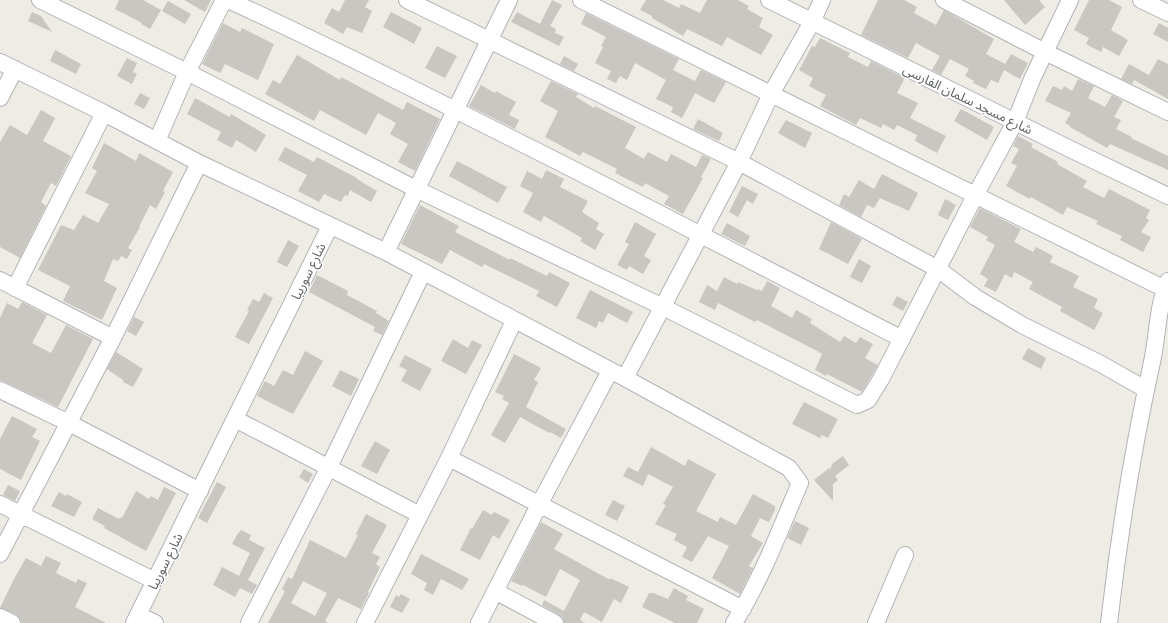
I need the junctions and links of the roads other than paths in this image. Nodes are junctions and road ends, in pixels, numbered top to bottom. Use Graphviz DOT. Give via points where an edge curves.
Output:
graph roads {
  1 [pos="40,0"];
  2 [pos="224,0"];
  3 [pos="228,0"];
  4 [pos="407,0"];
  5 [pos="509,0"];
  6 [pos="580,0"];
  7 [pos="769,0"];
  8 [pos="822,0"];
  9 [pos="944,0"];
  10 [pos="1070,0"];
  11 [pos="1141,0"];
  12 [pos="1168,13"];
  13 [pos="812,22"];
  14 [pos="488,40"];
  15 [pos="1045,52"];
  16 [pos="0,62"];
  17 [pos="15,69"];
  18 [pos="187,72"];
  19 [pos="771,94"];
  20 [pos="0,98"];
  21 [pos="455,109"];
  22 [pos="1168,112"];
  23 [pos="104,113"];
  24 [pos="1015,122"];
  25 [pos="157,141"];
  26 [pos="739,162"];
  27 [pos="199,163"];
  28 [pos="416,189"];
  29 [pos="976,194"];
  30 [pos="1168,196"];
  31 [pos="330,226"];
  32 [pos="702,235"];
  33 [pos="386,252"];
  34 [pos="938,269"];
  35 [pos="423,272"];
  36 [pos="0,280"];
  37 [pos="1166,285"];
  38 [pos="15,288"];
  39 [pos="663,307"];
  40 [pos="514,320"];
  41 [pos="113,338"];
  42 [pos="902,339"];
  43 [pos="610,371"];
  44 [pos="625,378"];
  45 [pos="1146,389"];
  46 [pos="0,390"];
  47 [pos="235,419"];
  48 [pos="69,423"];
  49 [pos="449,458"];
  50 [pos="329,467"];
  51 [pos="200,491"];
  52 [pos="0,504"];
  53 [pos="539,505"];
  54 [pos="21,515"];
  55 [pos="420,515"];
  56 [pos="0,554"];
  57 [pos="905,555"];
  58 [pos="155,582"];
  59 [pos="495,591"];
  60 [pos="743,609"];
  61 [pos="0,617"];
  62 [pos="136,619"];
  63 [pos="12,623"];
  64 [pos="155,623"];
  65 [pos="249,623"];
  66 [pos="365,623"];
  67 [pos="479,623"];
  68 [pos="555,623"];
  69 [pos="734,623"];
  70 [pos="876,623"];
  71 [pos="1110,623"];
  1 -- 18 [label="street"];
  2 -- 18 [label="street"];
  3 -- 21 [label="street"];
  4 -- 14 [label="street"];
  5 -- 14 [label="street"];
  6 -- 19 [label="street"];
  7 -- 13 [label="street, شارع مسجد سلمان الفارسى"];
  8 -- 13 [label="street"];
  9 -- 15 [label="street"];
  10 -- 15 [label="street"];
  11 -- 12 [label="street"];
  13 -- 19 [label="street"];
  13 -- 24 [label="street, شارع مسجد سلمان الفارسى"];
  14 -- 21 [label="street"];
  14 -- 26 [label="street"];
  15 -- 22 [label="street"];
  15 -- 24 [label="street" via="1032,77"];
  16 -- 17 [label="street"];
  17 -- 20 [label="street"];
  17 -- 23 [label="street"];
  18 -- 25 [label="street"];
  18 -- 28 [label="street"];
  19 -- 26 [label="street"];
  19 -- 29 [label="street"];
  21 -- 28 [label="street"];
  21 -- 32 [label="street"];
  23 -- 25 [label="street"];
  23 -- 38 [label="street"];
  24 -- 29 [label="street"];
  24 -- 30 [label="street, شارع مسجد سلمان الفارسى"];
  25 -- 27 [label="street"];
  26 -- 32 [label="street"];
  26 -- 34 [label="street"];
  27 -- 31 [label="street"];
  27 -- 41 [label="street"];
  28 -- 33 [label="street"];
  28 -- 39 [label="street"];
  29 -- 34 [label="street"];
  29 -- 37 [label="street"];
  31 -- 33 [label="street"];
  31 -- 47 [label="street, شارع سوريبا"];
  32 -- 39 [label="street"];
  32 -- 42 [label="street"];
  33 -- 35 [label="street"];
  34 -- 42 [label="street"];
  34 -- 45 [label="street" via="975,297 1022,325"];
  35 -- 40 [label="street"];
  35 -- 50 [label="street"];
  36 -- 38 [label="street"];
  37 -- 45 [label="street"];
  38 -- 41 [label="street"];
  39 -- 42 [label="street" via="857,405 868,400"];
  39 -- 44 [label="street"];
  40 -- 43 [label="street"];
  40 -- 49 [label="street"];
  41 -- 48 [label="street"];
  43 -- 44 [label="street"];
  43 -- 53 [label="street"];
  44 -- 60 [label="street" via="789,468 800,483"];
  45 -- 71 [label="street" via="1124,512"];
  46 -- 48 [label="street"];
  47 -- 50 [label="street"];
  47 -- 51 [label="street, شارع سوريبا"];
  48 -- 51 [label="street"];
  48 -- 54 [label="street"];
  49 -- 53 [label="street"];
  49 -- 55 [label="street"];
  50 -- 55 [label="street"];
  50 -- 65 [label="street"];
  51 -- 58 [label="street, شارع سوريبا"];
  52 -- 54 [label="street"];
  53 -- 59 [label="street"];
  53 -- 60 [label="street"];
  54 -- 56 [label="street"];
  54 -- 58 [label="street"];
  55 -- 66 [label="street"];
  57 -- 70 [label="street"];
  58 -- 62 [label="street, شارع سوريبا"];
  59 -- 67 [label="street"];
  59 -- 68 [label="street"];
  60 -- 69 [label="street"];
  61 -- 63 [label="street"];
  62 -- 64 [label="street"];
}
